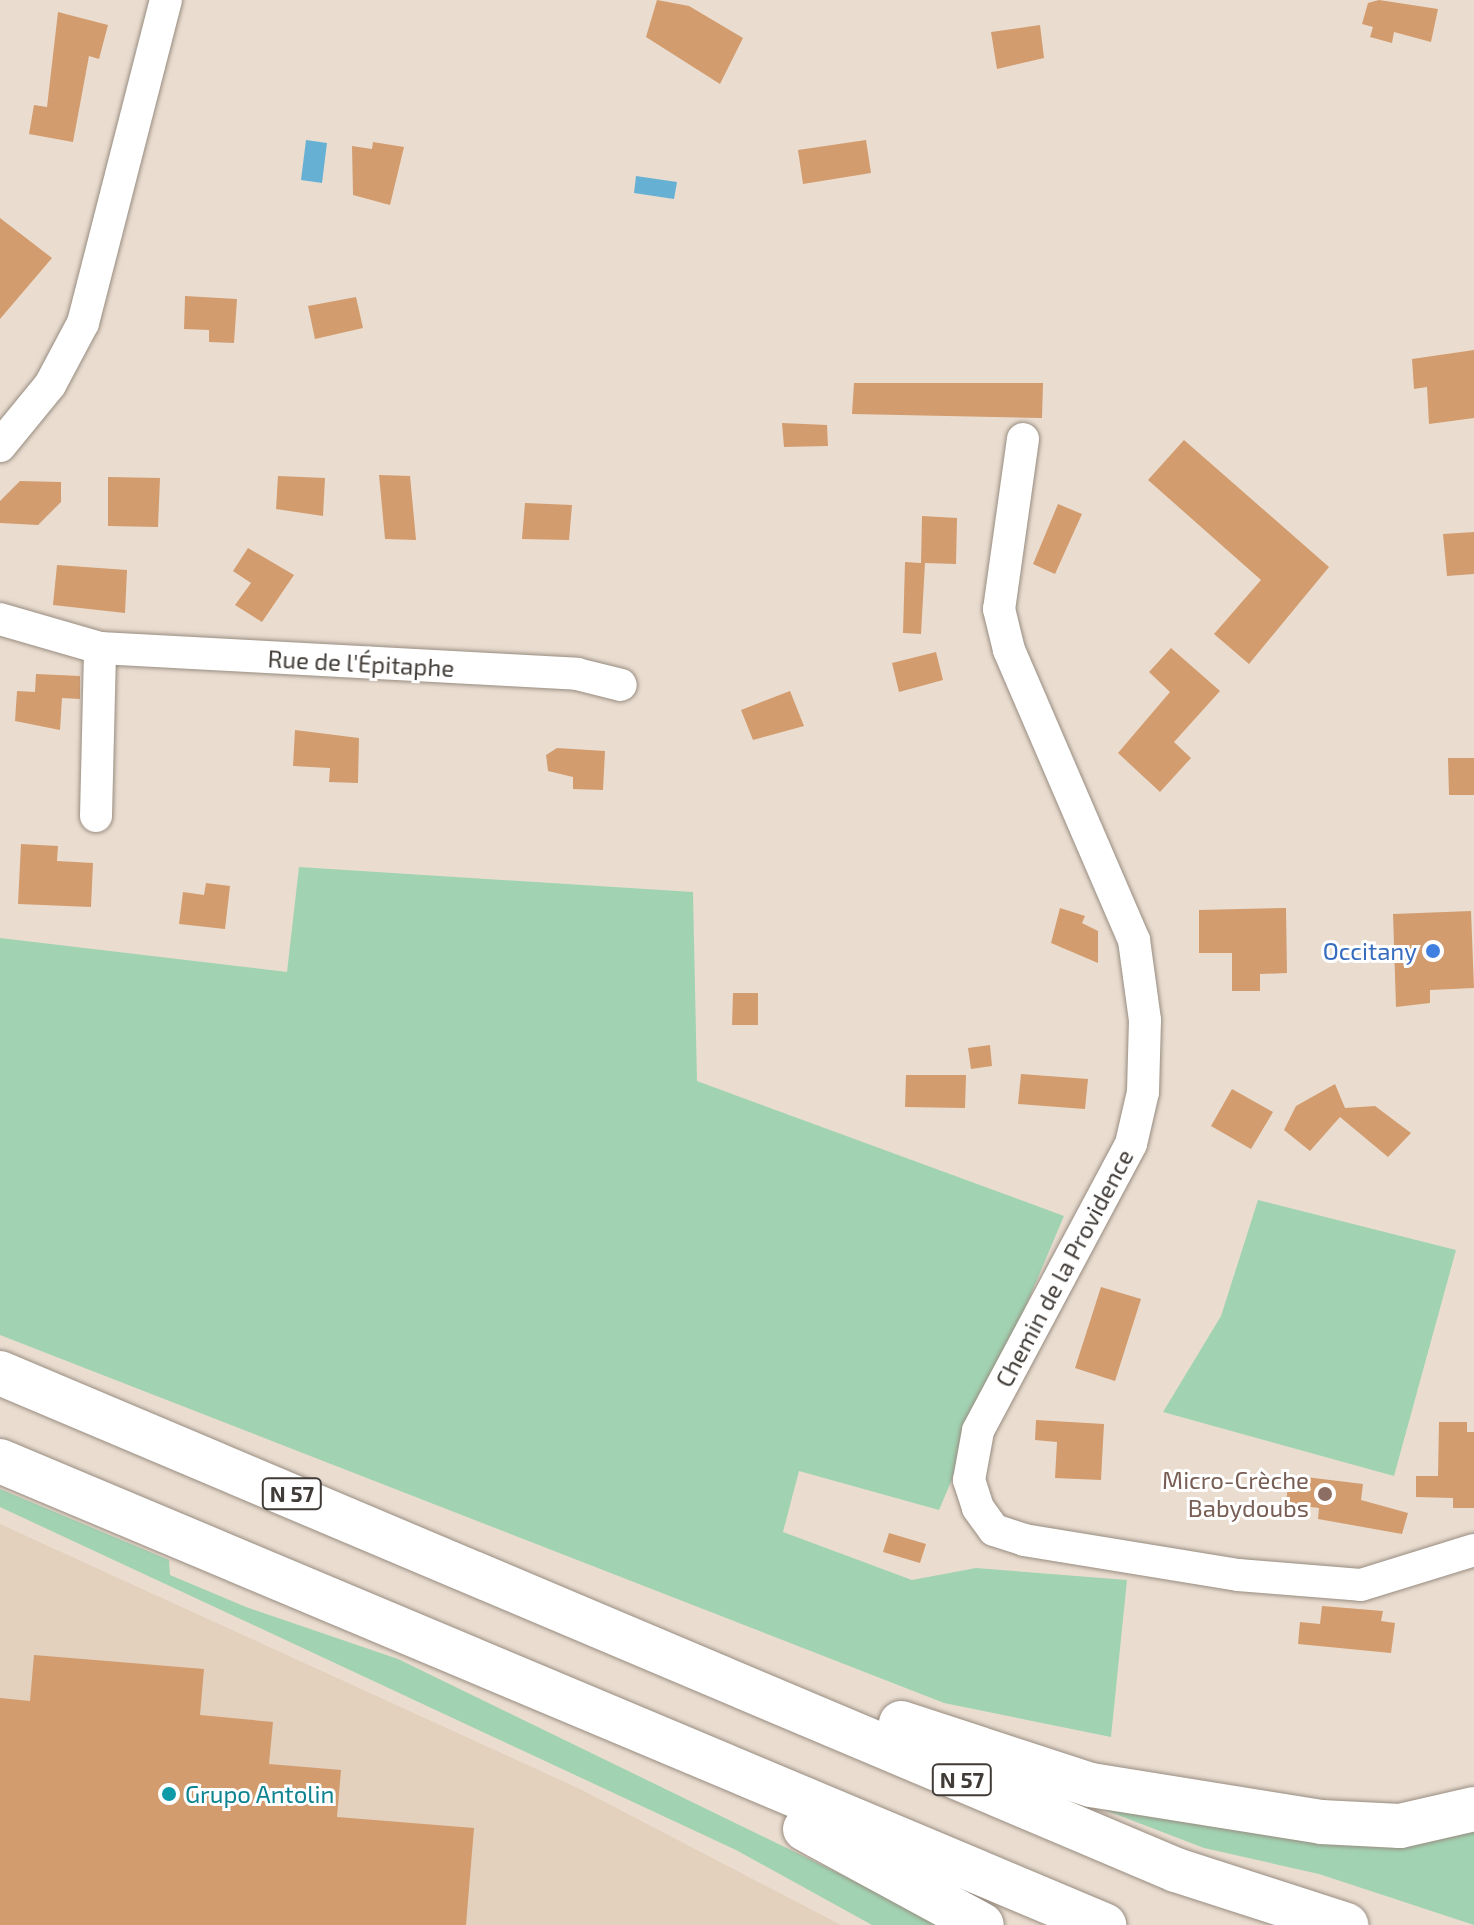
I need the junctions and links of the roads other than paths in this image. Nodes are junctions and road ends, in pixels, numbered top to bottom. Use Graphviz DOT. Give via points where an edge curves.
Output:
graph roads {
  1 [pos="166,0"];
  2 [pos="1023,439"];
  3 [pos="0,446"];
  4 [pos="0,619"];
  5 [pos="100,648"];
  6 [pos="621,685"];
  7 [pos="96,816"];
  8 [pos="0,1373"];
  9 [pos="0,1461"];
  10 [pos="1474,1550"];
  11 [pos="585,1616"];
  12 [pos="547,1695"];
  13 [pos="1474,1809"];
  14 [pos="982,1925"];
  15 [pos="1104,1925"];
  16 [pos="1346,1925"];
  1 -- 3 [label="street" via="83,323 50,385"];
  2 -- 10 [label="street, Chemin de la Providence" via="999,609 1009,650 1134,940 1145,1020 1143,1092 1131,1144 978,1431 969,1480 978,1508 994,1530 1024,1540 1238,1575 1361,1585"];
  4 -- 5 [label="street, Rue de l'Épitaphe"];
  5 -- 6 [label="street, Rue de l'Épitaphe" via="577,674"];
  5 -- 7 [label="street"];
  8 -- 11 [label="highway, N 57"];
  9 -- 12 [label="highway"];
  11 -- 13 [label="highway" via="717,1652 1017,1767 1091,1785 1334,1823 1438,1822"];
  11 -- 16 [label="highway, N 57" via="1176,1870"];
  12 -- 14 [label="highway"];
  12 -- 15 [label="highway"];
}
